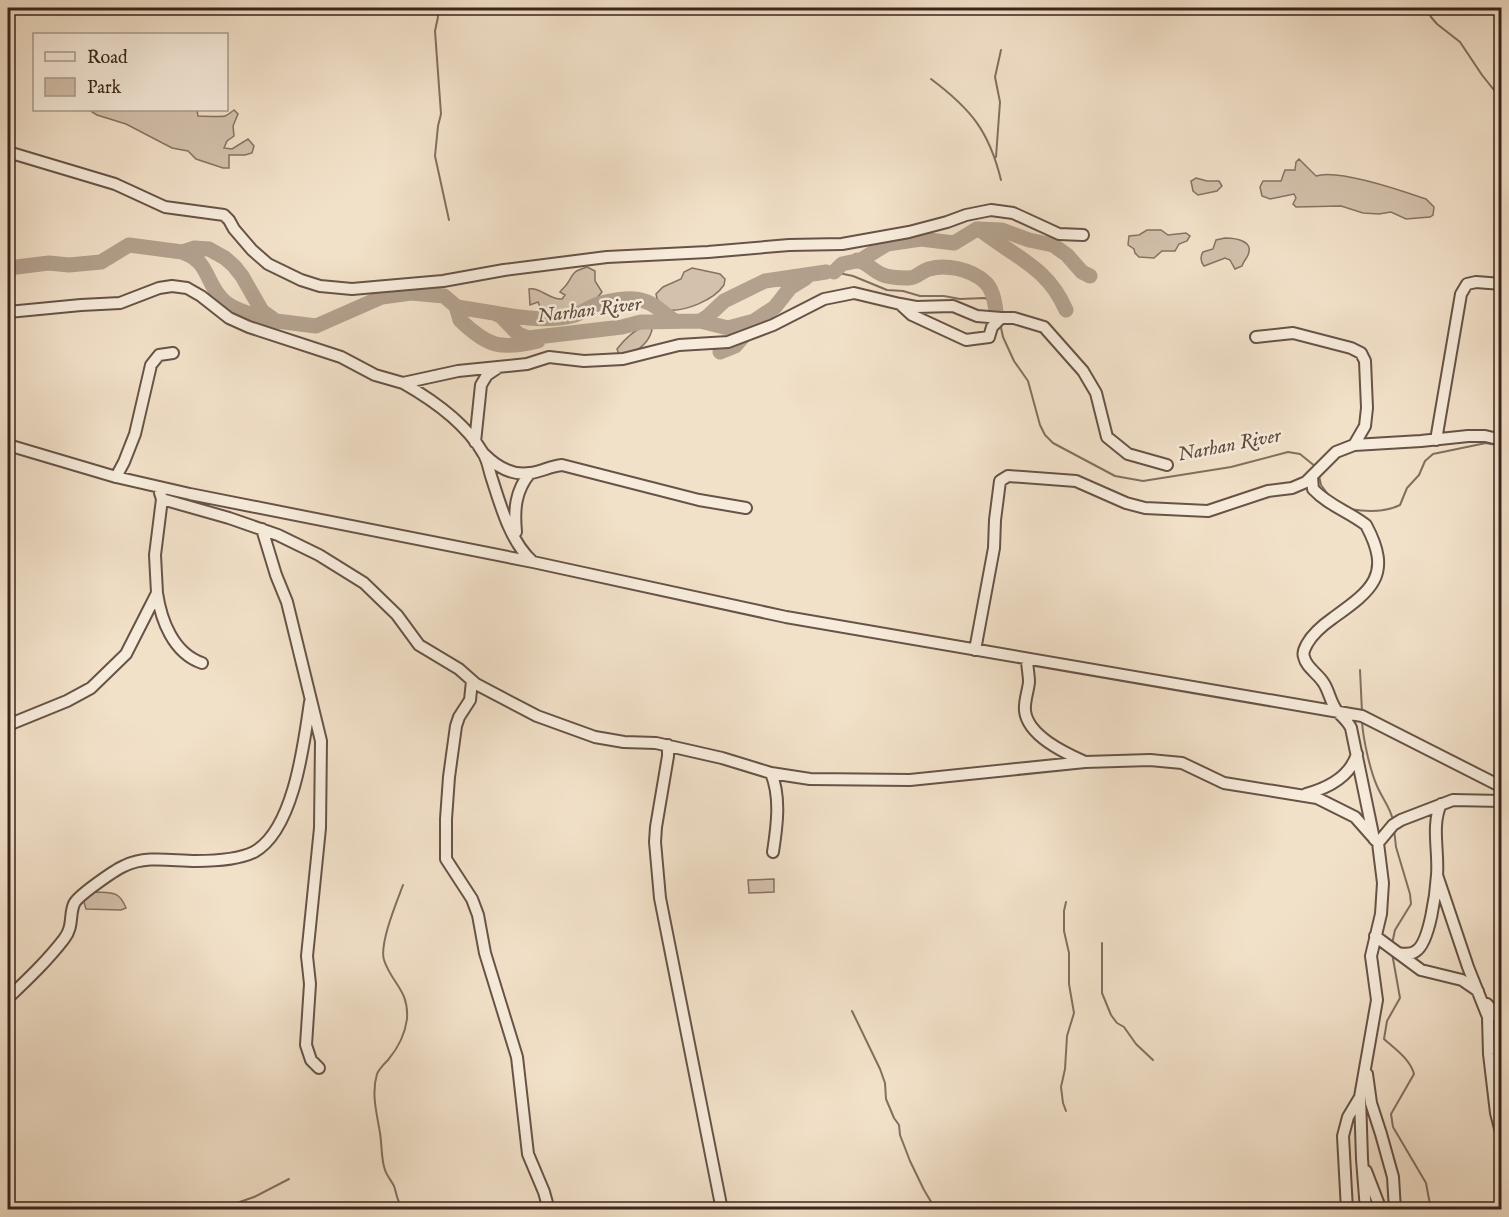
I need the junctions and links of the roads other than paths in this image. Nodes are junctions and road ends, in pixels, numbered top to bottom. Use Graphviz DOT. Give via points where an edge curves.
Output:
graph roads {
  1 [pos="8,153"];
  2 [pos="1083,235"];
  3 [pos="1502,284"];
  4 [pos="900,304"];
  5 [pos="8,312"];
  6 [pos="1001,318"];
  7 [pos="1256,337"];
  8 [pos="173,352"];
  9 [pos="501,366"];
  10 [pos="403,383"];
  11 [pos="1436,440"];
  12 [pos="1502,440"];
  13 [pos="475,442"];
  14 [pos="8,445"];
  15 [pos="1354,445"];
  16 [pos="484,453"];
  17 [pos="1167,465"];
  18 [pos="530,473"];
  19 [pos="116,477"];
  20 [pos="1312,477"];
  21 [pos="159,486"];
  22 [pos="162,499"];
  23 [pos="746,508"];
  24 [pos="262,529"];
  25 [pos="517,540"];
  26 [pos="533,562"];
  27 [pos="157,593"];
  28 [pos="975,650"];
  29 [pos="1027,658"];
  30 [pos="202,663"];
  31 [pos="472,681"];
  32 [pos="310,695"];
  33 [pos="1337,711"];
  34 [pos="8,725"];
  35 [pos="668,746"];
  36 [pos="1357,754"];
  37 [pos="1085,762"];
  38 [pos="771,773"];
  39 [pos="1502,787"];
  40 [pos="1300,795"];
  41 [pos="1502,801"];
  42 [pos="1441,804"];
  43 [pos="1376,841"];
  44 [pos="773,852"];
  45 [pos="1437,874"];
  46 [pos="1375,936"];
  47 [pos="1398,953"];
  48 [pos="1478,991"];
  49 [pos="8,998"];
  50 [pos="1502,1022"];
  51 [pos="1366,1065"];
  52 [pos="319,1068"];
  53 [pos="1360,1097"];
  54 [pos="1502,1136"];
  55 [pos="1362,1159"];
  56 [pos="549,1209"];
  57 [pos="722,1209"];
  58 [pos="1347,1209"];
  59 [pos="1366,1209"];
  60 [pos="1381,1209"];
  61 [pos="1395,1209"];
  1 -- 2 [label="street" via="115,184 165,207 224,216 268,264 301,280 340,289 443,281 607,257 842,244 909,232 990,210 1013,213 1059,234"];
  3 -- 11 [label="street" via="1467,284 1461,294"];
  4 -- 6 [label="street" via="953,306 977,316"];
  4 -- 6 [label="street" via="912,315 966,340 989,337"];
  4 -- 9 [label="street" via="863,294 840,295 824,298 773,325 728,342 679,345 623,359 584,361 549,357"];
  5 -- 10 [label="street" via="120,303 159,288 186,288 249,327 341,357 375,375"];
  6 -- 17 [label="street" via="1044,327 1083,371 1096,393 1107,437 1128,454"];
  7 -- 15 [label="street" via="1293,333 1361,353 1365,361 1367,408 1365,426"];
  8 -- 19 [label="street" via="159,356 151,365 135,434"];
  9 -- 10 [label="street"];
  9 -- 13 [label="street" via="487,375 481,385"];
  10 -- 13 [label="street" via="444,410"];
  11 -- 12 [label="street" via="1468,436"];
  11 -- 15 [label="street"];
  13 -- 16 [label="street"];
  14 -- 19 [label="street"];
  15 -- 20 [label="street" via="1336,452"];
  16 -- 18 [label="street" via="504,469"];
  16 -- 25 [label="street"];
  18 -- 23 [label="street" via="562,465"];
  18 -- 25 [label="street" via="518,490"];
  19 -- 21 [label="street"];
  20 -- 28 [label="street" via="1292,488 1268,491 1208,510 1145,508 1076,481 1008,476 1000,481 993,557"];
  20 -- 33 [label="street" via="1313,489 1319,496 1366,525 1378,558 1371,588 1322,626 1303,651"];
  21 -- 22 [label="street"];
  21 -- 26 [label="street"];
  22 -- 24 [label="street"];
  22 -- 27 [label="street" via="155,555"];
  24 -- 31 [label="street" via="319,555 364,583 397,615 419,645"];
  24 -- 32 [label="street" via="287,602"];
  25 -- 26 [label="street"];
  26 -- 28 [label="street" via="786,617"];
  27 -- 30 [label="street" via="163,621 173,639 184,653"];
  27 -- 34 [label="street" via="126,654 106,675 67,701"];
  28 -- 29 [label="street"];
  29 -- 33 [label="street"];
  29 -- 37 [label="street" via="1026,718 1048,742"];
  31 -- 35 [label="street" via="566,728 594,737"];
  31 -- 56 [label="street" via="470,700 456,726 449,777 446,860 478,915 487,962 517,1057 528,1154"];
  32 -- 49 [label="street" via="289,803 265,843 255,851 225,859 149,858 123,866 85,891 73,904 66,936 31,978"];
  32 -- 52 [label="street" via="322,753 319,845 307,956 310,984 306,1045 311,1060"];
  33 -- 36 [label="street" via="1347,720"];
  33 -- 39 [label="street" via="1362,716"];
  35 -- 38 [label="street"];
  35 -- 57 [label="street" via="655,842 660,898"];
  36 -- 40 [label="street" via="1350,770 1336,782"];
  36 -- 43 [label="street"];
  37 -- 38 [label="street" via="910,780 810,779"];
  37 -- 40 [label="street" via="1182,763 1224,783"];
  38 -- 44 [label="street" via="777,816"];
  40 -- 43 [label="street" via="1317,798 1355,817"];
  41 -- 42 [label="street" via="1452,800"];
  42 -- 43 [label="street" via="1401,820"];
  42 -- 45 [label="street" via="1436,820"];
  43 -- 46 [label="street" via="1383,883"];
  45 -- 47 [label="street" via="1427,935 1417,951"];
  45 -- 48 [label="street"];
  46 -- 47 [label="street"];
  46 -- 51 [label="street" via="1371,956 1377,1000"];
  47 -- 48 [label="street" via="1421,970 1462,980"];
  48 -- 50 [label="street"];
  48 -- 54 [label="street" via="1488,1017 1489,1054"];
  51 -- 53 [label="street"];
  51 -- 61 [label="street" via="1371,1103 1393,1177"];
  53 -- 55 [label="street"];
  53 -- 58 [label="street" via="1343,1136"];
  55 -- 59 [label="street"];
  55 -- 60 [label="street"];
}
